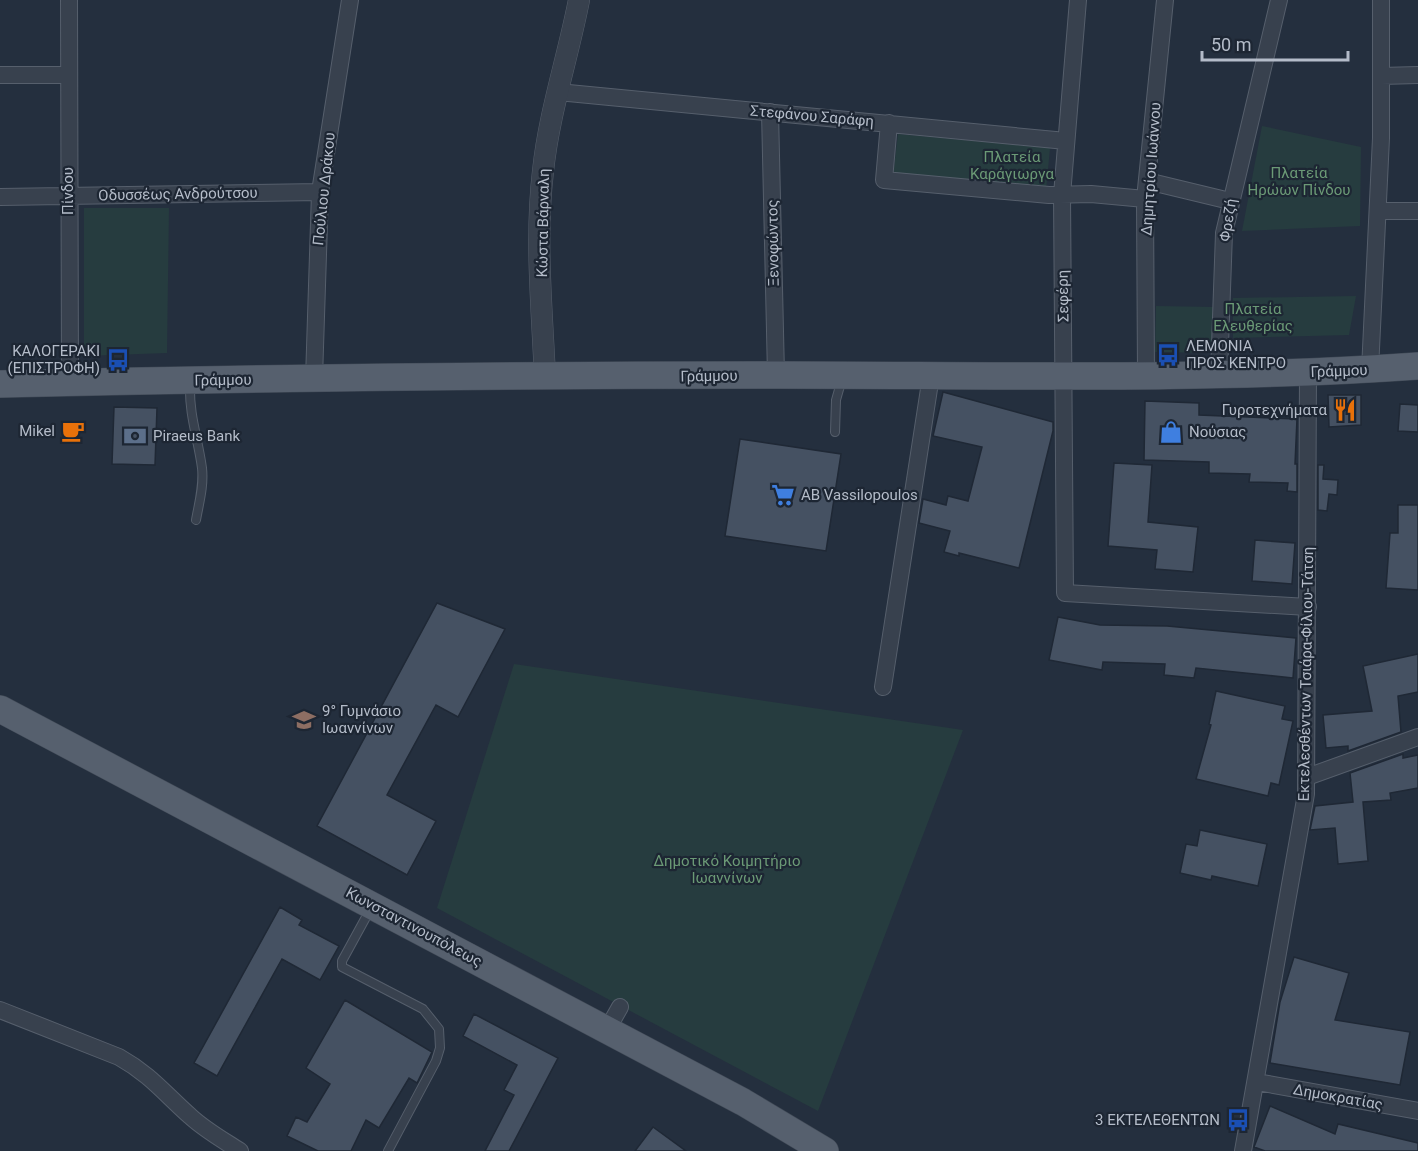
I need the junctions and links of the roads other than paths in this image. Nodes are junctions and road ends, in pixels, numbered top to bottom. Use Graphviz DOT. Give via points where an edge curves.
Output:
graph roads {
  1 [pos="69,0"];
  2 [pos="350,0"];
  3 [pos="579,0"];
  4 [pos="1078,0"];
  5 [pos="1165,0"];
  6 [pos="1279,0"];
  7 [pos="1381,0"];
  8 [pos="0,75"];
  9 [pos="69,75"];
  10 [pos="1418,75"];
  11 [pos="1381,76"];
  12 [pos="558,92"];
  13 [pos="770,112"];
  14 [pos="889,123"];
  15 [pos="1066,141"];
  16 [pos="1147,181"];
  17 [pos="320,192"];
  18 [pos="68,195"];
  19 [pos="1062,195"];
  20 [pos="0,196"];
  21 [pos="1145,199"];
  22 [pos="1230,201"];
  23 [pos="1378,211"];
  24 [pos="1418,211"];
  25 [pos="1418,366"];
  26 [pos="1370,370"];
  27 [pos="1308,372"];
  28 [pos="1220,374"];
  29 [pos="776,375"];
  30 [pos="1146,375"];
  31 [pos="843,376"];
  32 [pos="931,376"];
  33 [pos="1065,376"];
  34 [pos="545,377"];
  35 [pos="314,379"];
  36 [pos="190,380"];
  37 [pos="70,382"];
  38 [pos="0,384"];
  39 [pos="835,432"];
  40 [pos="196,520"];
  41 [pos="1308,607"];
  42 [pos="883,687"];
  43 [pos="0,709"];
  44 [pos="1418,737"];
  45 [pos="1307,777"];
  46 [pos="372,905"];
  47 [pos="0,1010"];
  48 [pos="1257,1082"];
  49 [pos="1418,1111"];
  50 [pos="240,1151"];
  51 [pos="388,1151"];
  52 [pos="825,1151"];
  53 [pos="1244,1151"];
  1 -- 9 [label="street, Πίνδου"];
  2 -- 17 [label="street, Πούλιου Δράκου"];
  3 -- 12 [label="street, Κώστα Βάρναλη"];
  4 -- 15 [label="street, Σεφέρη"];
  5 -- 16 [label="street, Δημητρίου Ιωάννου"];
  6 -- 22 [label="street, Φρεζή"];
  7 -- 11 [label="street"];
  8 -- 9 [label="street"];
  9 -- 18 [label="street, Πίνδου"];
  10 -- 11 [label="street"];
  11 -- 23 [label="street"];
  12 -- 13 [label="street, Στεφάνου Σαράφη"];
  12 -- 34 [label="street, Κώστα Βάρναλη" via="543,169 539,225"];
  13 -- 14 [label="street, Στεφάνου Σαράφη"];
  13 -- 29 [label="street, Ξενοφώντος"];
  14 -- 15 [label="street, Στεφάνου Σαράφη"];
  14 -- 19 [label="street" via="884,180"];
  15 -- 19 [label="street, Σεφέρη"];
  16 -- 21 [label="street, Δημητρίου Ιωάννου"];
  16 -- 22 [label="street"];
  17 -- 18 [label="street, Οδυσσέως Ανδρούτσου"];
  17 -- 35 [label="street, Πούλιου Δράκου"];
  18 -- 20 [label="street, Οδυσσέως Ανδρούτσου"];
  18 -- 37 [label="street, Πίνδου"];
  19 -- 21 [label="street"];
  19 -- 33 [label="street, Σεφέρη"];
  21 -- 30 [label="street, Δημητρίου Ιωάννου"];
  22 -- 28 [label="street, Φρεζή" via="1224,241"];
  23 -- 24 [label="street"];
  23 -- 26 [label="street"];
  25 -- 26 [label="main road, Γράμμου"];
  26 -- 27 [label="main road, Γράμμου"];
  27 -- 28 [label="main road, Γράμμου"];
  27 -- 41 [label="street, Εκτελεσθέντων Τσιάρα-Φίλιου-Τάτση"];
  28 -- 30 [label="main road, Γράμμου"];
  29 -- 31 [label="main road, Γράμμου"];
  29 -- 34 [label="main road, Γράμμου"];
  30 -- 33 [label="main road, Γράμμου"];
  31 -- 32 [label="main road, Γράμμου"];
  31 -- 39 [label="lane" via="836,400"];
  32 -- 33 [label="main road, Γράμμου"];
  32 -- 42 [label="street"];
  33 -- 41 [label="street, Σεφέρη" via="1065,593"];
  34 -- 35 [label="main road, Γράμμου"];
  35 -- 36 [label="main road, Γράμμου"];
  36 -- 37 [label="main road, Γράμμου"];
  36 -- 40 [label="lane" via="191,422 202,468"];
  37 -- 38 [label="main road, Γράμμου"];
  41 -- 45 [label="street, Εκτελεσθέντων Τσιάρα-Φίλιου-Τάτση"];
  43 -- 46 [label="main road, Κωνσταντινουπόλεως"];
  44 -- 45 [label="street"];
  45 -- 48 [label="street, Εκτελεσθέντων Τσιάρα-Φίλιου-Τάτση"];
  46 -- 51 [label="lane" via="342,967 423,1009 439,1029 440,1039 436,1061"];
  46 -- 52 [label="main road, Κωνσταντινουπόλεως" via="613,1018"];
  47 -- 50 [label="street" via="137,1067 191,1118"];
  48 -- 49 [label="street, Δημοκρατίας"];
  48 -- 53 [label="street, Εκτελεσθέντων Τσιάρα-Φίλιου-Τάτση"];
}
